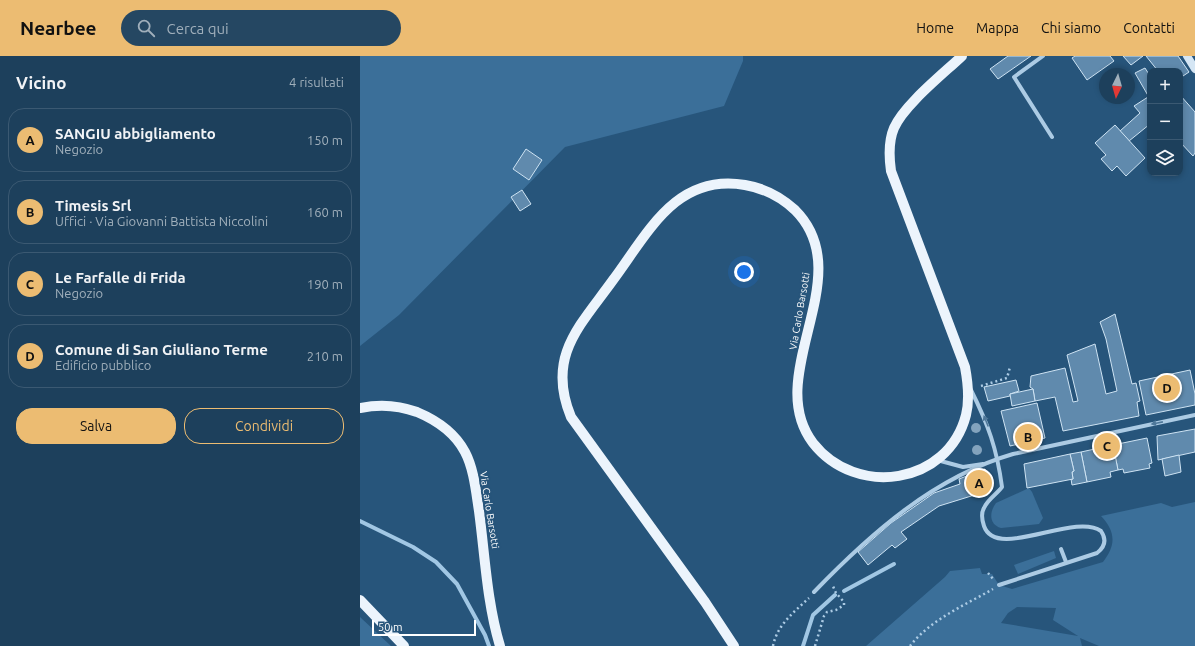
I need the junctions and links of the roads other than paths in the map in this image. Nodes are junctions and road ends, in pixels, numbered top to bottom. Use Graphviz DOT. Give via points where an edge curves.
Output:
graph roads {
  1 [pos="962,56"];
  2 [pos="1043,56"];
  3 [pos="1187,56"];
  4 [pos="1195,69"];
  5 [pos="1052,137"];
  6 [pos="968,384"];
  7 [pos="360,408"];
  8 [pos="1195,415"];
  9 [pos="998,458"];
  10 [pos="936,460"];
  11 [pos="987,463"];
  12 [pos="1061,548"];
  13 [pos="1066,562"];
  14 [pos="999,585"];
  15 [pos="814,592"];
  16 [pos="360,600"];
  17 [pos="404,646"];
  18 [pos="500,646"];
  19 [pos="734,646"];
  1 -- 6 [label="main road, Via Carlo Barsotti" via="903,113 894,127 889,161 896,186 965,367"];
  2 -- 5 [label="street" via="1014,77"];
  3 -- 4 [label="street"];
  9 -- 6 [label="street, one-way" via="987,422"];
  6 -- 10 [label="main road, Via Carlo Barsotti" via="968,404 962,425 953,442"];
  7 -- 18 [label="main road, Via Carlo Barsotti" via="397,406 426,416 448,431 464,450 475,488"];
  8 -- 9 [label="street, one-way" via="1056,443"];
  9 -- 11 [label="street"];
  9 -- 13 [label="street" via="1002,487 988,500 982,510 985,530 993,536 1012,539 1062,528 1092,527 1101,531 1105,540 1104,546 1097,553"];
  10 -- 11 [label="street" via="962,467"];
  10 -- 19 [label="main road, Via Carlo Barsotti" via="902,476 868,476 838,465 822,452 808,435 802,422 798,394 799,375 818,280 818,253 810,231 792,208 758,188 728,183 698,188 668,208 570,340 562,366 563,389 567,408 578,429 642,514"];
  11 -- 15 [label="street" via="951,480 889,522 863,543"];
  12 -- 13 [label="street"];
  13 -- 14 [label="street"];
  16 -- 17 [label="main road"];
}
